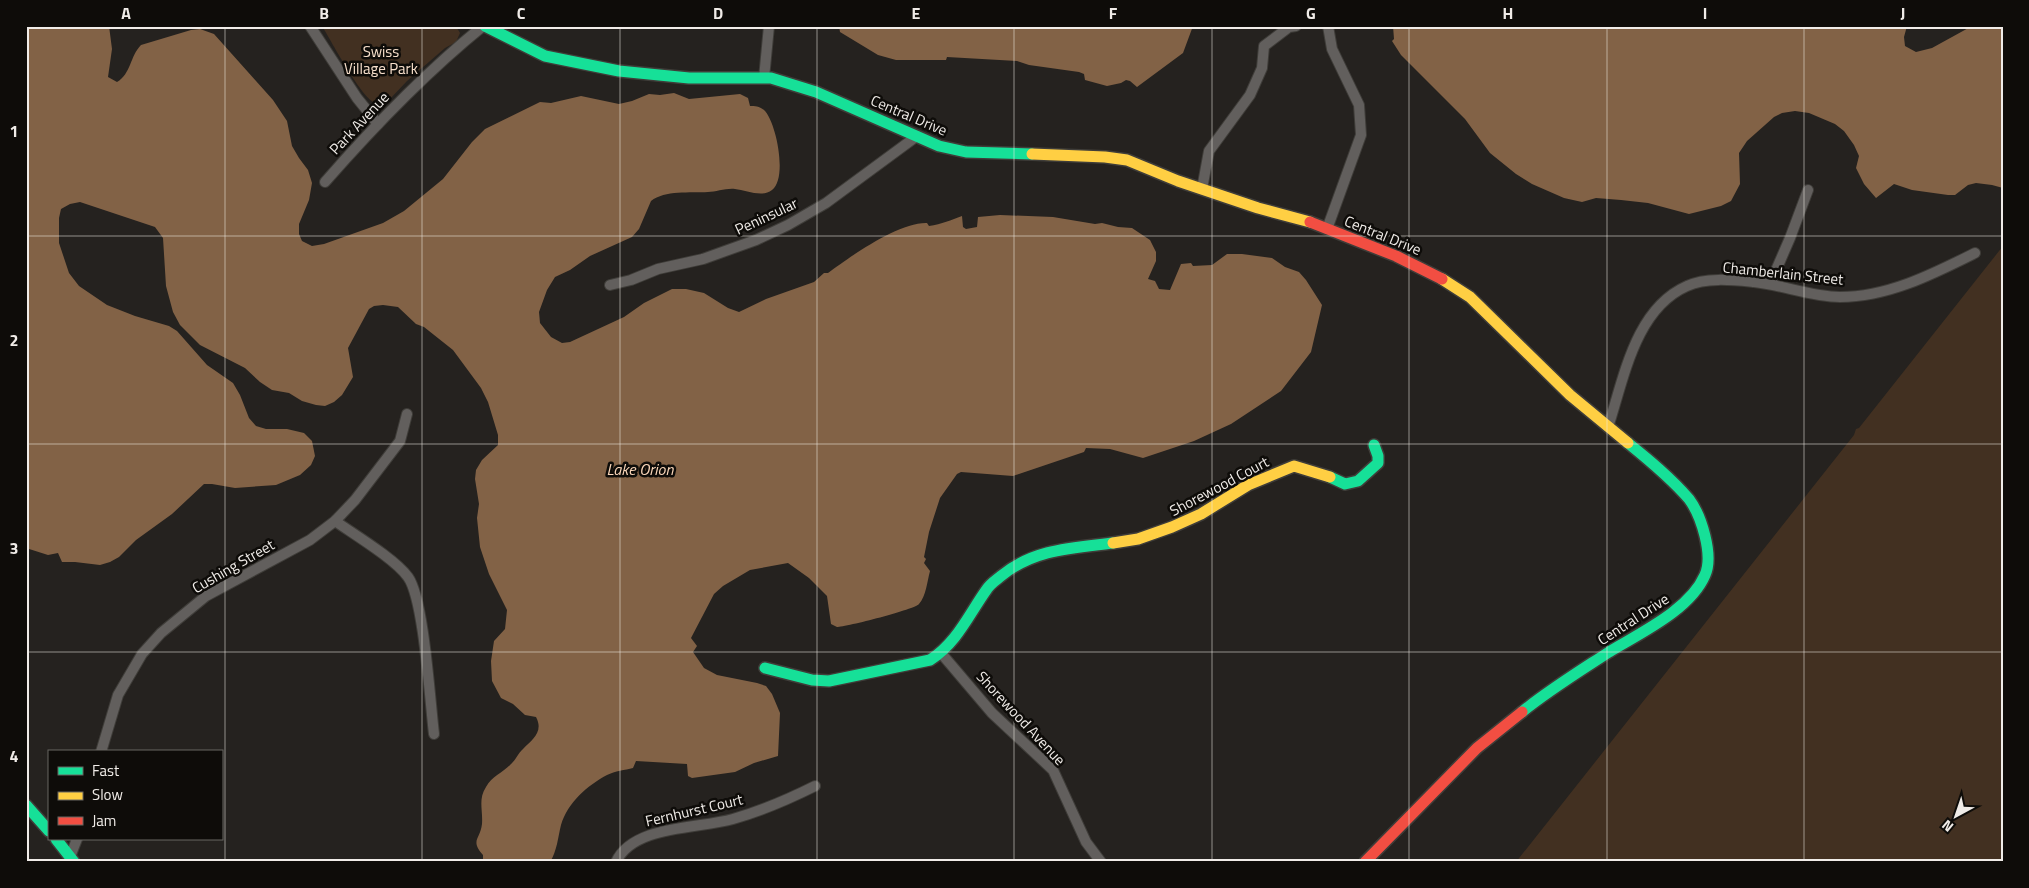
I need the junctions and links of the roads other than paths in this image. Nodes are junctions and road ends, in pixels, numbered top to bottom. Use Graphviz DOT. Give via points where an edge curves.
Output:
graph roads {
  1 [pos="310,26"];
  2 [pos="484,26"];
  3 [pos="769,26"];
  4 [pos="1296,26"];
  5 [pos="1328,26"];
  6 [pos="764,78"];
  7 [pos="378,124"];
  8 [pos="917,136"];
  9 [pos="325,182"];
  10 [pos="1202,189"];
  11 [pos="1808,190"];
  12 [pos="1327,228"];
  13 [pos="1976,253"];
  14 [pos="1770,284"];
  15 [pos="610,286"];
  16 [pos="407,414"];
  17 [pos="1608,427"];
  18 [pos="1374,445"];
  19 [pos="336,521"];
  20 [pos="941,653"];
  21 [pos="765,668"];
  22 [pos="434,734"];
  23 [pos="102,750"];
  24 [pos="815,786"];
  25 [pos="26,805"];
  26 [pos="48,830"];
  27 [pos="57,840"];
  28 [pos="77,840"];
  29 [pos="72,859"];
  30 [pos="616,862"];
  31 [pos="1101,862"];
  32 [pos="1365,862"];
  1 -- 7 [label="street"];
  2 -- 6 [label="street, Central Drive" via="545,56 592,66 689,78"];
  2 -- 7 [label="street, Park Avenue" via="424,77"];
  3 -- 6 [label="street"];
  4 -- 10 [label="street" via="1289,27 1264,46 1262,68 1250,95 1209,151"];
  5 -- 12 [label="street" via="1332,50 1359,105 1361,135"];
  6 -- 8 [label="street, Central Drive" via="816,92"];
  7 -- 9 [label="street, Park Avenue"];
  8 -- 10 [label="street, Central Drive" via="939,146 966,152 1127,160"];
  8 -- 15 [label="street, Peninsular" via="826,203 788,225 703,259 658,269"];
  10 -- 12 [label="street, Central Drive"];
  11 -- 14 [label="street"];
  12 -- 17 [label="street, Central Drive" via="1435,274 1470,297 1570,395"];
  13 -- 14 [label="street, Chamberlain Street" via="1885,292 1840,297"];
  14 -- 17 [label="street, Chamberlain Street" via="1720,280 1688,285 1666,298 1649,317 1636,344"];
  16 -- 19 [label="street, Cushing Street" via="400,441"];
  17 -- 32 [label="street, Central Drive" via="1663,472 1689,500 1699,516 1708,551 1706,574 1672,614 1570,678 1477,748"];
  18 -- 20 [label="street, Shorewood Court" via="1378,463 1358,482 1345,484 1294,466 1248,485 1201,514 1138,539 1075,546 1028,559 988,587"];
  19 -- 22 [label="street" via="409,578 420,619"];
  19 -- 23 [label="street, Cushing Street" via="310,540 206,596 161,634 142,654 118,695"];
  20 -- 21 [label="street" via="930,660 829,681"];
  20 -- 31 [label="street, Shorewood Avenue" via="992,713 1053,770 1086,842"];
  24 -- 30 [label="street, Fernhurst Court" via="735,818 656,832 634,841"];
  25 -- 26 [label="street"];
  27 -- 29 [label="street"];
  28 -- 29 [label="street"];
}
